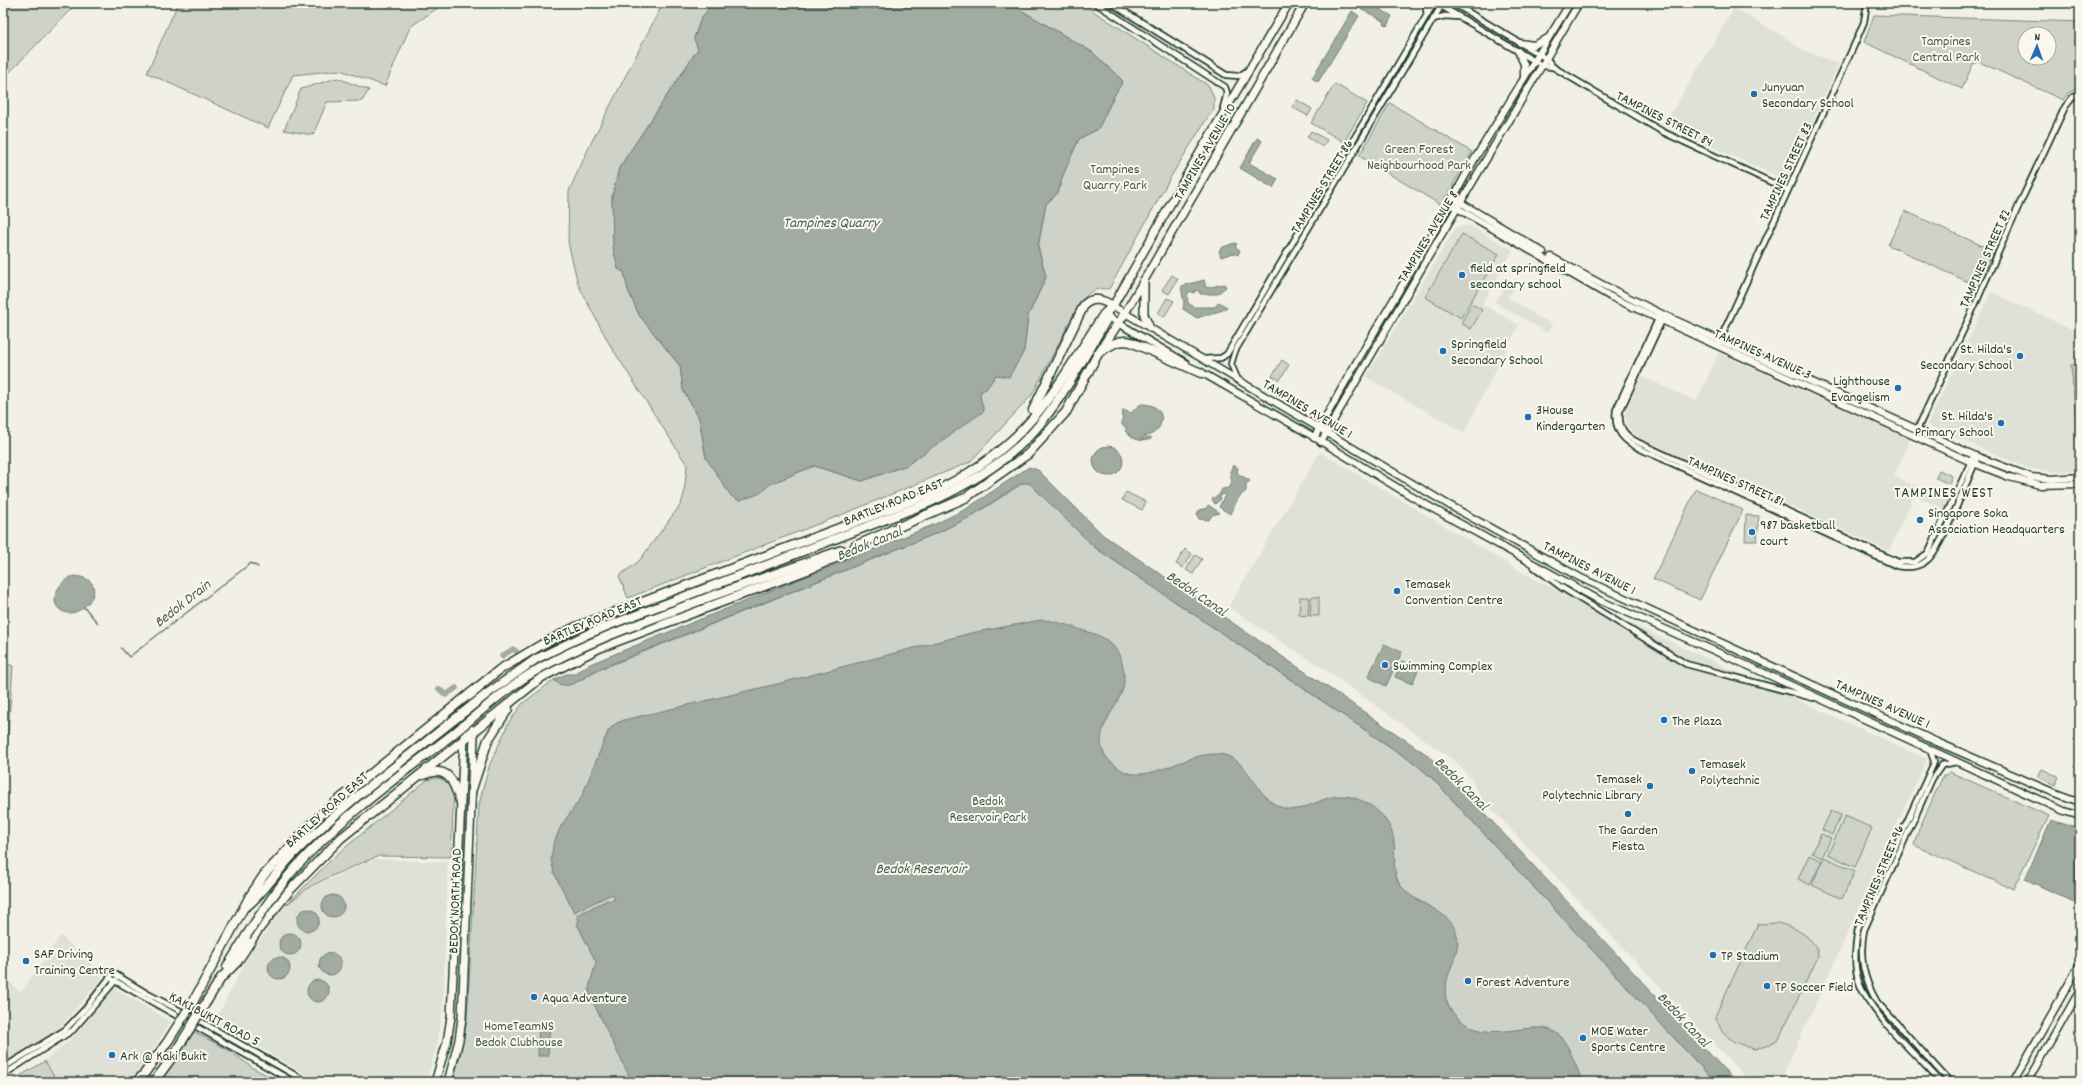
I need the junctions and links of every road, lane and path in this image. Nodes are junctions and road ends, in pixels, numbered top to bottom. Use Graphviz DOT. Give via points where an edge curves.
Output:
graph roads {
  1 [pos="1095,3"];
  2 [pos="1111,3"];
  3 [pos="1289,3"];
  4 [pos="1305,3"];
  5 [pos="1425,3"];
  6 [pos="1435,3"];
  7 [pos="1453,3"];
  8 [pos="1459,3"];
  9 [pos="1570,3"];
  10 [pos="1579,3"];
  11 [pos="1867,3"];
  12 [pos="1442,4"];
  13 [pos="1464,10"];
  14 [pos="1427,15"];
  15 [pos="1463,19"];
  16 [pos="1433,20"];
  17 [pos="1549,37"];
  18 [pos="1520,43"];
  19 [pos="1518,51"];
  20 [pos="1539,54"];
  21 [pos="1547,59"];
  22 [pos="1535,62"];
  23 [pos="1543,66"];
  24 [pos="1250,68"];
  25 [pos="1553,68"];
  26 [pos="1523,82"];
  27 [pos="2080,94"];
  28 [pos="1221,116"];
  29 [pos="1788,190"];
  30 [pos="1452,201"];
  31 [pos="1460,206"];
  32 [pos="1144,280"];
  33 [pos="1113,306"];
  34 [pos="1125,313"];
  35 [pos="1108,317"];
  36 [pos="1661,317"];
  37 [pos="1119,324"];
  38 [pos="1150,328"];
  39 [pos="1719,343"];
  40 [pos="1100,352"];
  41 [pos="1202,359"];
  42 [pos="1356,363"];
  43 [pos="1364,367"];
  44 [pos="1201,372"];
  45 [pos="1240,381"];
  46 [pos="1287,410"];
  47 [pos="1282,419"];
  48 [pos="1319,428"];
  49 [pos="1917,429"];
  50 [pos="1326,432"];
  51 [pos="1914,436"];
  52 [pos="1314,438"];
  53 [pos="1321,442"];
  54 [pos="991,457"];
  55 [pos="1974,459"];
  56 [pos="2080,477"];
  57 [pos="2080,484"];
  58 [pos="1426,492"];
  59 [pos="1421,502"];
  60 [pos="859,545"];
  61 [pos="1528,562"];
  62 [pos="1581,578"];
  63 [pos="1578,588"];
  64 [pos="484,681"];
  65 [pos="1836,695"];
  66 [pos="517,697"];
  67 [pos="1818,699"];
  68 [pos="1842,709"];
  69 [pos="434,722"];
  70 [pos="464,724"];
  71 [pos="473,733"];
  72 [pos="1924,735"];
  73 [pos="463,740"];
  74 [pos="1920,746"];
  75 [pos="1930,750"];
  76 [pos="1958,762"];
  77 [pos="417,778"];
  78 [pos="2038,786"];
  79 [pos="472,789"];
  80 [pos="2032,796"];
  81 [pos="460,801"];
  82 [pos="2080,802"];
  83 [pos="2080,816"];
  84 [pos="244,907"];
  85 [pos="2080,964"];
  86 [pos="118,977"];
  87 [pos="110,978"];
  88 [pos="221,978"];
  89 [pos="115,981"];
  90 [pos="2080,990"];
  91 [pos="463,997"];
  92 [pos="452,1007"];
  93 [pos="3,1068"];
  94 [pos="3,1075"];
  95 [pos="136,1082"];
  96 [pos="154,1082"];
  97 [pos="294,1082"];
  98 [pos="307,1082"];
  99 [pos="435,1082"];
  100 [pos="448,1082"];
  101 [pos="1941,1082"];
  102 [pos="1950,1082"];
  103 [pos="2013,1082"];
  104 [pos="2028,1082"];
  1 -- 28 [label="street" via="1225,87 1226,100"];
  2 -- 24 [label="street" via="1226,75 1239,76"];
  3 -- 24 [label="main road, TAMPINES AVENUE 10"];
  4 -- 32 [label="main road, TAMPINES AVENUE 10"];
  5 -- 14 [label="street"];
  6 -- 12 [label="street"];
  6 -- 14 [label="street, TAMPINES STREET 86"];
  7 -- 13 [label="street, TAMPINES STREET 84"];
  8 -- 13 [label="street"];
  9 -- 17 [label="main road, TAMPINES AVENUE 8"];
  10 -- 21 [label="main road, TAMPINES AVENUE 8"];
  11 -- 29 [label="street, TAMPINES STREET 83" via="1859,34"];
  12 -- 15 [label="street"];
  12 -- 16 [label="street, TAMPINES STREET 86"];
  13 -- 18 [label="street, TAMPINES STREET 84"];
  14 -- 41 [label="street, TAMPINES STREET 86" via="1227,354 1221,358"];
  15 -- 16 [label="street" via="1449,16"];
  15 -- 19 [label="street"];
  16 -- 45 [label="street, TAMPINES STREET 86" via="1235,351 1231,364 1235,376"];
  17 -- 18 [label="main road" via="1534,45"];
  17 -- 20 [label="main road, TAMPINES AVENUE 8"];
  18 -- 20 [label="street, TAMPINES STREET 84"];
  19 -- 22 [label="street"];
  19 -- 26 [label="main road" via="1524,64"];
  20 -- 21 [label="street, TAMPINES STREET 84"];
  20 -- 22 [label="main road, TAMPINES AVENUE 8"];
  21 -- 23 [label="main road, TAMPINES AVENUE 8"];
  21 -- 25 [label="street, TAMPINES STREET 84"];
  22 -- 23 [label="street"];
  22 -- 26 [label="main road, TAMPINES AVENUE 8"];
  23 -- 25 [label="street"];
  23 -- 31 [label="main road, TAMPINES AVENUE 8"];
  24 -- 28 [label="main road, TAMPINES AVENUE 10"];
  25 -- 29 [label="street, TAMPINES STREET 84" via="1663,132"];
  26 -- 30 [label="main road, TAMPINES AVENUE 8" via="1474,160"];
  27 -- 49 [label="street, TAMPINES STREET 82" via="2065,107"];
  28 -- 33 [label="main road, TAMPINES AVENUE 10"];
  29 -- 39 [label="street, TAMPINES STREET 83"];
  30 -- 31 [label="main road, TAMPINES AVENUE 3"];
  30 -- 42 [label="main road, TAMPINES AVENUE 8"];
  31 -- 36 [label="main road, TAMPINES AVENUE 3" via="1612,297"];
  31 -- 43 [label="main road, TAMPINES AVENUE 8"];
  32 -- 34 [label="main road, TAMPINES AVENUE 10"];
  32 -- 38 [label="main road" via="1144,315"];
  33 -- 34 [label="main road, TAMPINES AVENUE 1"];
  33 -- 35 [label="highway, BARTLEY ROAD EAST"];
  33 -- 54 [label="highway" via="1104,314 1032,419"];
  33 -- 54 [label="highway" via="1098,299 1088,301 1084,305 1037,405"];
  34 -- 37 [label="highway, BARTLEY ROAD EAST"];
  34 -- 38 [label="main road, TAMPINES AVENUE 1"];
  35 -- 37 [label="main road, TAMPINES AVENUE 1"];
  35 -- 84 [label="highway, BARTLEY ROAD EAST, bridge" via="1039,426 978,476 928,503 590,633 563,645 511,675 327,822 288,860 260,894"];
  36 -- 39 [label="main road, TAMPINES AVENUE 3"];
  36 -- 55 [label="street, TAMPINES STREET 81" via="1616,410 1615,422 1620,435 1633,445 1897,566 1916,566 1932,556"];
  37 -- 40 [label="highway, BARTLEY ROAD EAST"];
  37 -- 44 [label="main road, TAMPINES AVENUE 1"];
  38 -- 41 [label="main road, TAMPINES AVENUE 1"];
  39 -- 49 [label="main road, TAMPINES AVENUE 3"];
  39 -- 51 [label="main road, TAMPINES AVENUE 3"];
  40 -- 44 [label="highway" via="1113,343 1131,342"];
  40 -- 60 [label="highway, BARTLEY ROAD EAST" via="1066,412 1028,454 965,498"];
  41 -- 45 [label="main road, TAMPINES AVENUE 1"];
  42 -- 43 [label="main road"];
  42 -- 48 [label="main road, TAMPINES AVENUE 8"];
  43 -- 50 [label="main road, TAMPINES AVENUE 8"];
  44 -- 47 [label="main road, TAMPINES AVENUE 1"];
  45 -- 46 [label="main road, TAMPINES AVENUE 1"];
  46 -- 47 [label="main road" via="1287,416"];
  46 -- 48 [label="main road, TAMPINES AVENUE 1"];
  47 -- 52 [label="main road, TAMPINES AVENUE 1"];
  48 -- 50 [label="main road, TAMPINES AVENUE 1"];
  48 -- 52 [label="main road, TAMPINES AVENUE 8"];
  49 -- 51 [label="street, TAMPINES STREET 82"];
  49 -- 55 [label="main road, TAMPINES AVENUE 3"];
  50 -- 53 [label="main road, TAMPINES AVENUE 8"];
  50 -- 58 [label="main road, TAMPINES AVENUE 1"];
  51 -- 55 [label="main road, TAMPINES AVENUE 3"];
  52 -- 53 [label="main road, TAMPINES AVENUE 1"];
  53 -- 59 [label="main road, TAMPINES AVENUE 1"];
  54 -- 64 [label="highway" via="950,485 927,495 576,627 541,645"];
  55 -- 56 [label="main road, TAMPINES AVENUE 3" via="2031,477"];
  55 -- 57 [label="main road, TAMPINES AVENUE 3" via="2021,481 2040,485"];
  58 -- 59 [label="main road" via="1425,500"];
  58 -- 62 [label="main road, TAMPINES AVENUE 1"];
  59 -- 61 [label="main road, TAMPINES AVENUE 1"];
  60 -- 66 [label="highway" via="810,569 599,648 542,677"];
  60 -- 88 [label="highway, BARTLEY ROAD EAST, bridge" via="595,641 540,668 496,698 330,832 279,888"];
  61 -- 63 [label="main road, TAMPINES AVENUE 1"];
  61 -- 67 [label="street, TAMPINES AVENUE 1" via="1561,587 1686,664"];
  62 -- 63 [label="main road" via="1577,583"];
  62 -- 65 [label="main road, TAMPINES AVENUE 1"];
  63 -- 67 [label="main road, TAMPINES AVENUE 1"];
  64 -- 69 [label="highway"];
  64 -- 70 [label="main road, BEDOK NORTH ROAD" via="465,715"];
  65 -- 68 [label="main road"];
  65 -- 72 [label="main road, TAMPINES AVENUE 1"];
  66 -- 71 [label="highway"];
  66 -- 79 [label="highway" via="488,740"];
  67 -- 68 [label="main road, TAMPINES AVENUE 1"];
  68 -- 74 [label="main road, TAMPINES AVENUE 1"];
  69 -- 70 [label="main road" via="448,720"];
  69 -- 84 [label="highway" via="319,816 264,875"];
  70 -- 71 [label="main road"];
  70 -- 73 [label="main road, BEDOK NORTH ROAD"];
  71 -- 73 [label="highway"];
  71 -- 79 [label="main road, BEDOK NORTH ROAD"];
  72 -- 74 [label="main road"];
  72 -- 78 [label="main road, TAMPINES AVENUE 1"];
  73 -- 77 [label="highway"];
  73 -- 81 [label="main road, BEDOK NORTH ROAD"];
  74 -- 75 [label="main road, TAMPINES AVENUE 1"];
  75 -- 76 [label="main road, TAMPINES AVENUE 1"];
  75 -- 101 [label="street, TAMPINES STREET 96" via="1933,765 1858,928 1855,946 1860,986 1871,1005"];
  76 -- 80 [label="main road, TAMPINES AVENUE 1"];
  76 -- 102 [label="street, TAMPINES STREET 96" via="1942,765 1932,779 1864,930 1861,947 1863,970 1868,987 1877,1002"];
  77 -- 81 [label="highway" via="432,772 445,774 453,782"];
  77 -- 88 [label="highway" via="340,838 289,891 237,962"];
  78 -- 80 [label="main road" via="2043,793 2042,796"];
  78 -- 82 [label="main road, TAMPINES AVENUE 1"];
  79 -- 91 [label="main road, BEDOK NORTH ROAD"];
  80 -- 83 [label="main road, TAMPINES AVENUE 1"];
  81 -- 92 [label="main road, BEDOK NORTH ROAD"];
  84 -- 95 [label="highway, BARTLEY ROAD EAST, bridge" via="194,1000 168,1041"];
  85 -- 103 [label="main road"];
  86 -- 87 [label="street, KAKI BUKIT ROAD 5" via="113,973"];
  86 -- 89 [label="street"];
  86 -- 98 [label="street, KAKI BUKIT ROAD 5"];
  87 -- 89 [label="street, KAKI BUKIT ROAD 5"];
  87 -- 93 [label="street" via="86,1008 59,1035"];
  88 -- 96 [label="highway, BARTLEY ROAD EAST, bridge"];
  89 -- 94 [label="street" via="73,1030"];
  89 -- 97 [label="street, KAKI BUKIT ROAD 5"];
  90 -- 104 [label="main road"];
  91 -- 92 [label="main road"];
  91 -- 100 [label="main road, BEDOK NORTH ROAD" via="459,1040"];
  92 -- 99 [label="main road, BEDOK NORTH ROAD" via="447,1042"];
}
